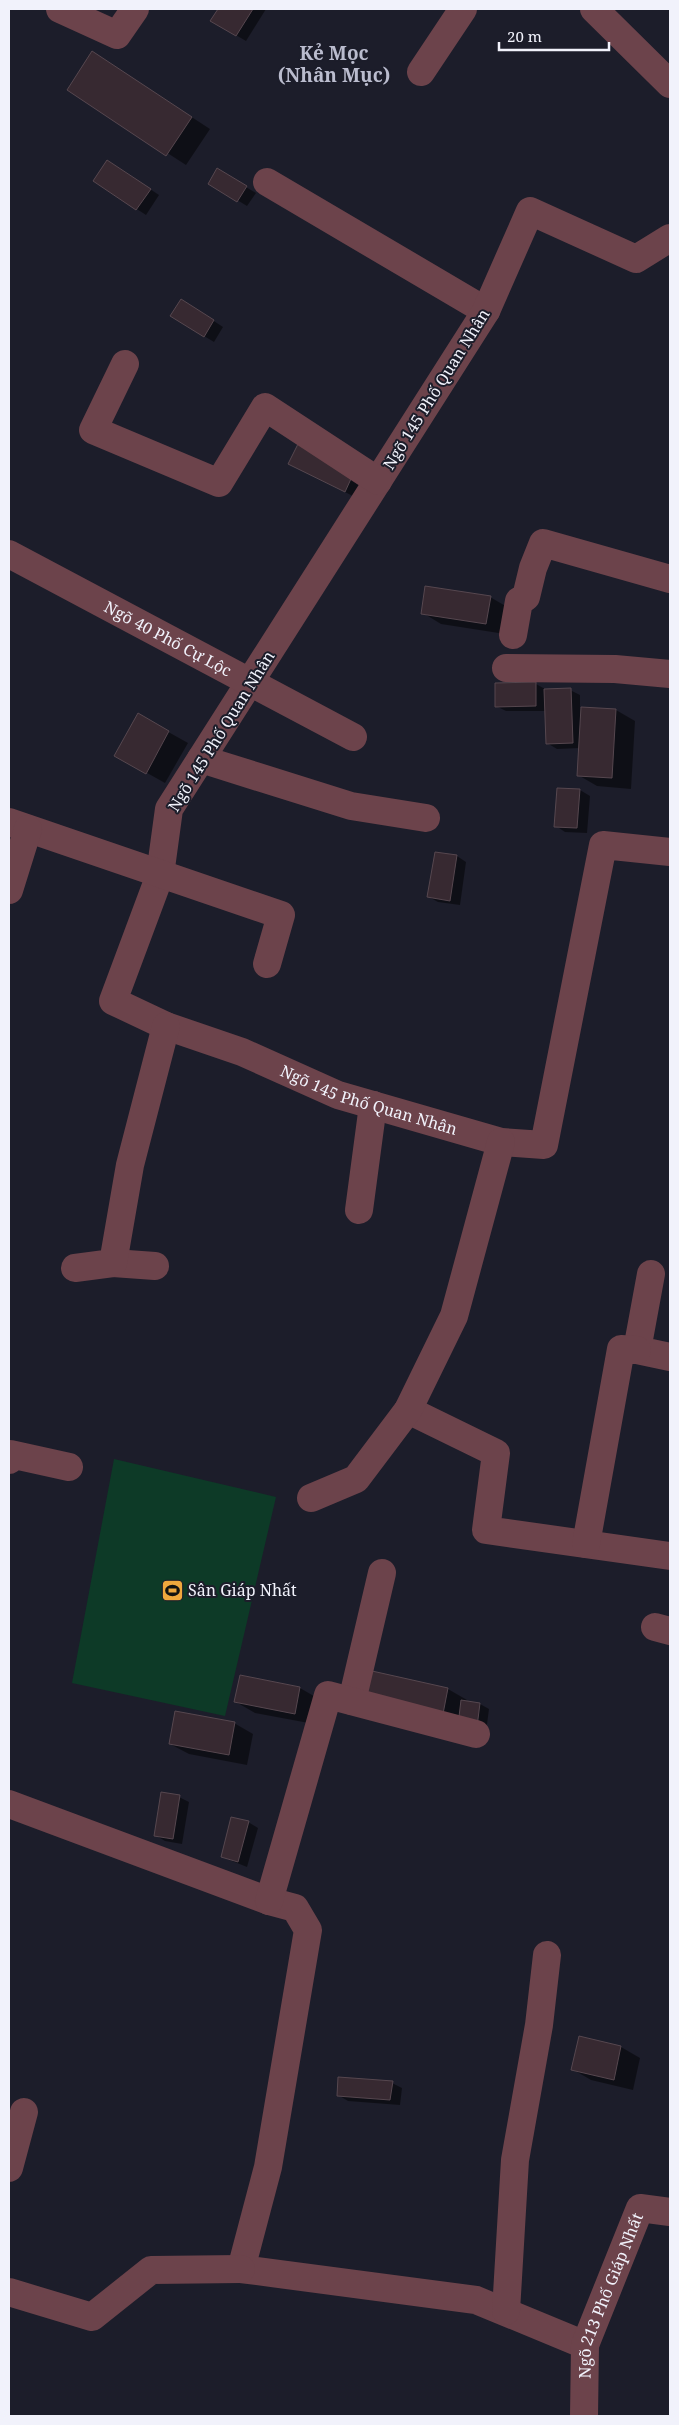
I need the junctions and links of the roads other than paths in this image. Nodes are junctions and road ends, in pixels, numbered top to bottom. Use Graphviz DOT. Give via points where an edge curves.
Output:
graph roads {
  1 [pos="60,9"];
  2 [pos="135,9"];
  3 [pos="463,9"];
  4 [pos="594,9"];
  5 [pos="421,72"];
  6 [pos="670,84"];
  7 [pos="267,182"];
  8 [pos="670,238"];
  9 [pos="486,311"];
  10 [pos="125,364"];
  11 [pos="378,481"];
  12 [pos="9,554"];
  13 [pos="670,579"];
  14 [pos="513,635"];
  15 [pos="506,668"];
  16 [pos="670,674"];
  17 [pos="353,737"];
  18 [pos="202,759"];
  19 [pos="426,818"];
  20 [pos="19,826"];
  21 [pos="670,852"];
  22 [pos="160,875"];
  23 [pos="9,890"];
  24 [pos="266,964"];
  25 [pos="166,1026"];
  26 [pos="372,1105"];
  27 [pos="501,1142"];
  28 [pos="358,1210"];
  29 [pos="113,1264"];
  30 [pos="155,1266"];
  31 [pos="75,1268"];
  32 [pos="651,1274"];
  33 [pos="637,1350"];
  34 [pos="670,1356"];
  35 [pos="408,1410"];
  36 [pos="9,1460"];
  37 [pos="69,1467"];
  38 [pos="311,1498"];
  39 [pos="586,1544"];
  40 [pos="670,1556"];
  41 [pos="382,1573"];
  42 [pos="352,1701"];
  43 [pos="476,1734"];
  44 [pos="9,1804"];
  45 [pos="270,1901"];
  46 [pos="548,1955"];
  47 [pos="24,2112"];
  48 [pos="9,2168"];
  49 [pos="670,2212"];
  50 [pos="241,2269"];
  51 [pos="9,2292"];
  52 [pos="506,2311"];
  53 [pos="586,2345"];
  54 [pos="584,2416"];
  1 -- 2 [label="street" via="117,35"];
  3 -- 5 [label="street"];
  4 -- 6 [label="street"];
  7 -- 9 [label="street"];
  8 -- 9 [label="street, Ngõ 145 Phố Quan Nhân" via="636,259 530,211"];
  9 -- 11 [label="street, Ngõ 145 Phố Quan Nhân"];
  10 -- 11 [label="street" via="93,430 219,483 265,407"];
  11 -- 18 [label="street, Ngõ 145 Phố Quan Nhân"];
  12 -- 17 [label="street, Ngõ 40 Phố Cự Lộc"];
  13 -- 14 [label="street" via="542,543 526,597 519,601"];
  15 -- 16 [label="street" via="614,668"];
  18 -- 19 [label="street" via="351,806"];
  18 -- 22 [label="street, Ngõ 145 Phố Quan Nhân" via="169,809"];
  20 -- 22 [label="street"];
  20 -- 23 [label="street"];
  21 -- 27 [label="street, Ngõ 145 Phố Quan Nhân" via="604,845 544,1144"];
  22 -- 24 [label="street" via="281,915"];
  22 -- 25 [label="street, Ngõ 145 Phố Quan Nhân" via="113,1001"];
  25 -- 26 [label="street, Ngõ 145 Phố Quan Nhân" via="242,1052 338,1095"];
  25 -- 29 [label="street" via="130,1165"];
  26 -- 27 [label="street, Ngõ 145 Phố Quan Nhân"];
  26 -- 28 [label="street"];
  27 -- 35 [label="street" via="454,1316"];
  29 -- 30 [label="street"];
  29 -- 31 [label="street"];
  32 -- 33 [label="street"];
  33 -- 34 [label="street"];
  33 -- 39 [label="street" via="621,1349"];
  35 -- 38 [label="street" via="356,1479"];
  35 -- 39 [label="street" via="496,1453 486,1530"];
  36 -- 37 [label="street" via="10,1454"];
  39 -- 40 [label="street"];
  41 -- 42 [label="street"];
  42 -- 43 [label="street"];
  42 -- 45 [label="street" via="328,1695"];
  44 -- 45 [label="street"];
  45 -- 50 [label="street" via="295,1908 308,1930 268,2167"];
  46 -- 52 [label="street" via="515,2160"];
  47 -- 48 [label="street"];
  49 -- 53 [label="street, Ngõ 213 Phố Giáp Nhất" via="640,2208"];
  50 -- 51 [label="street" via="151,2270 92,2317"];
  50 -- 52 [label="street" via="476,2300"];
  52 -- 53 [label="street"];
  53 -- 54 [label="street, Ngõ 213 Phố Giáp Nhất"];
}
